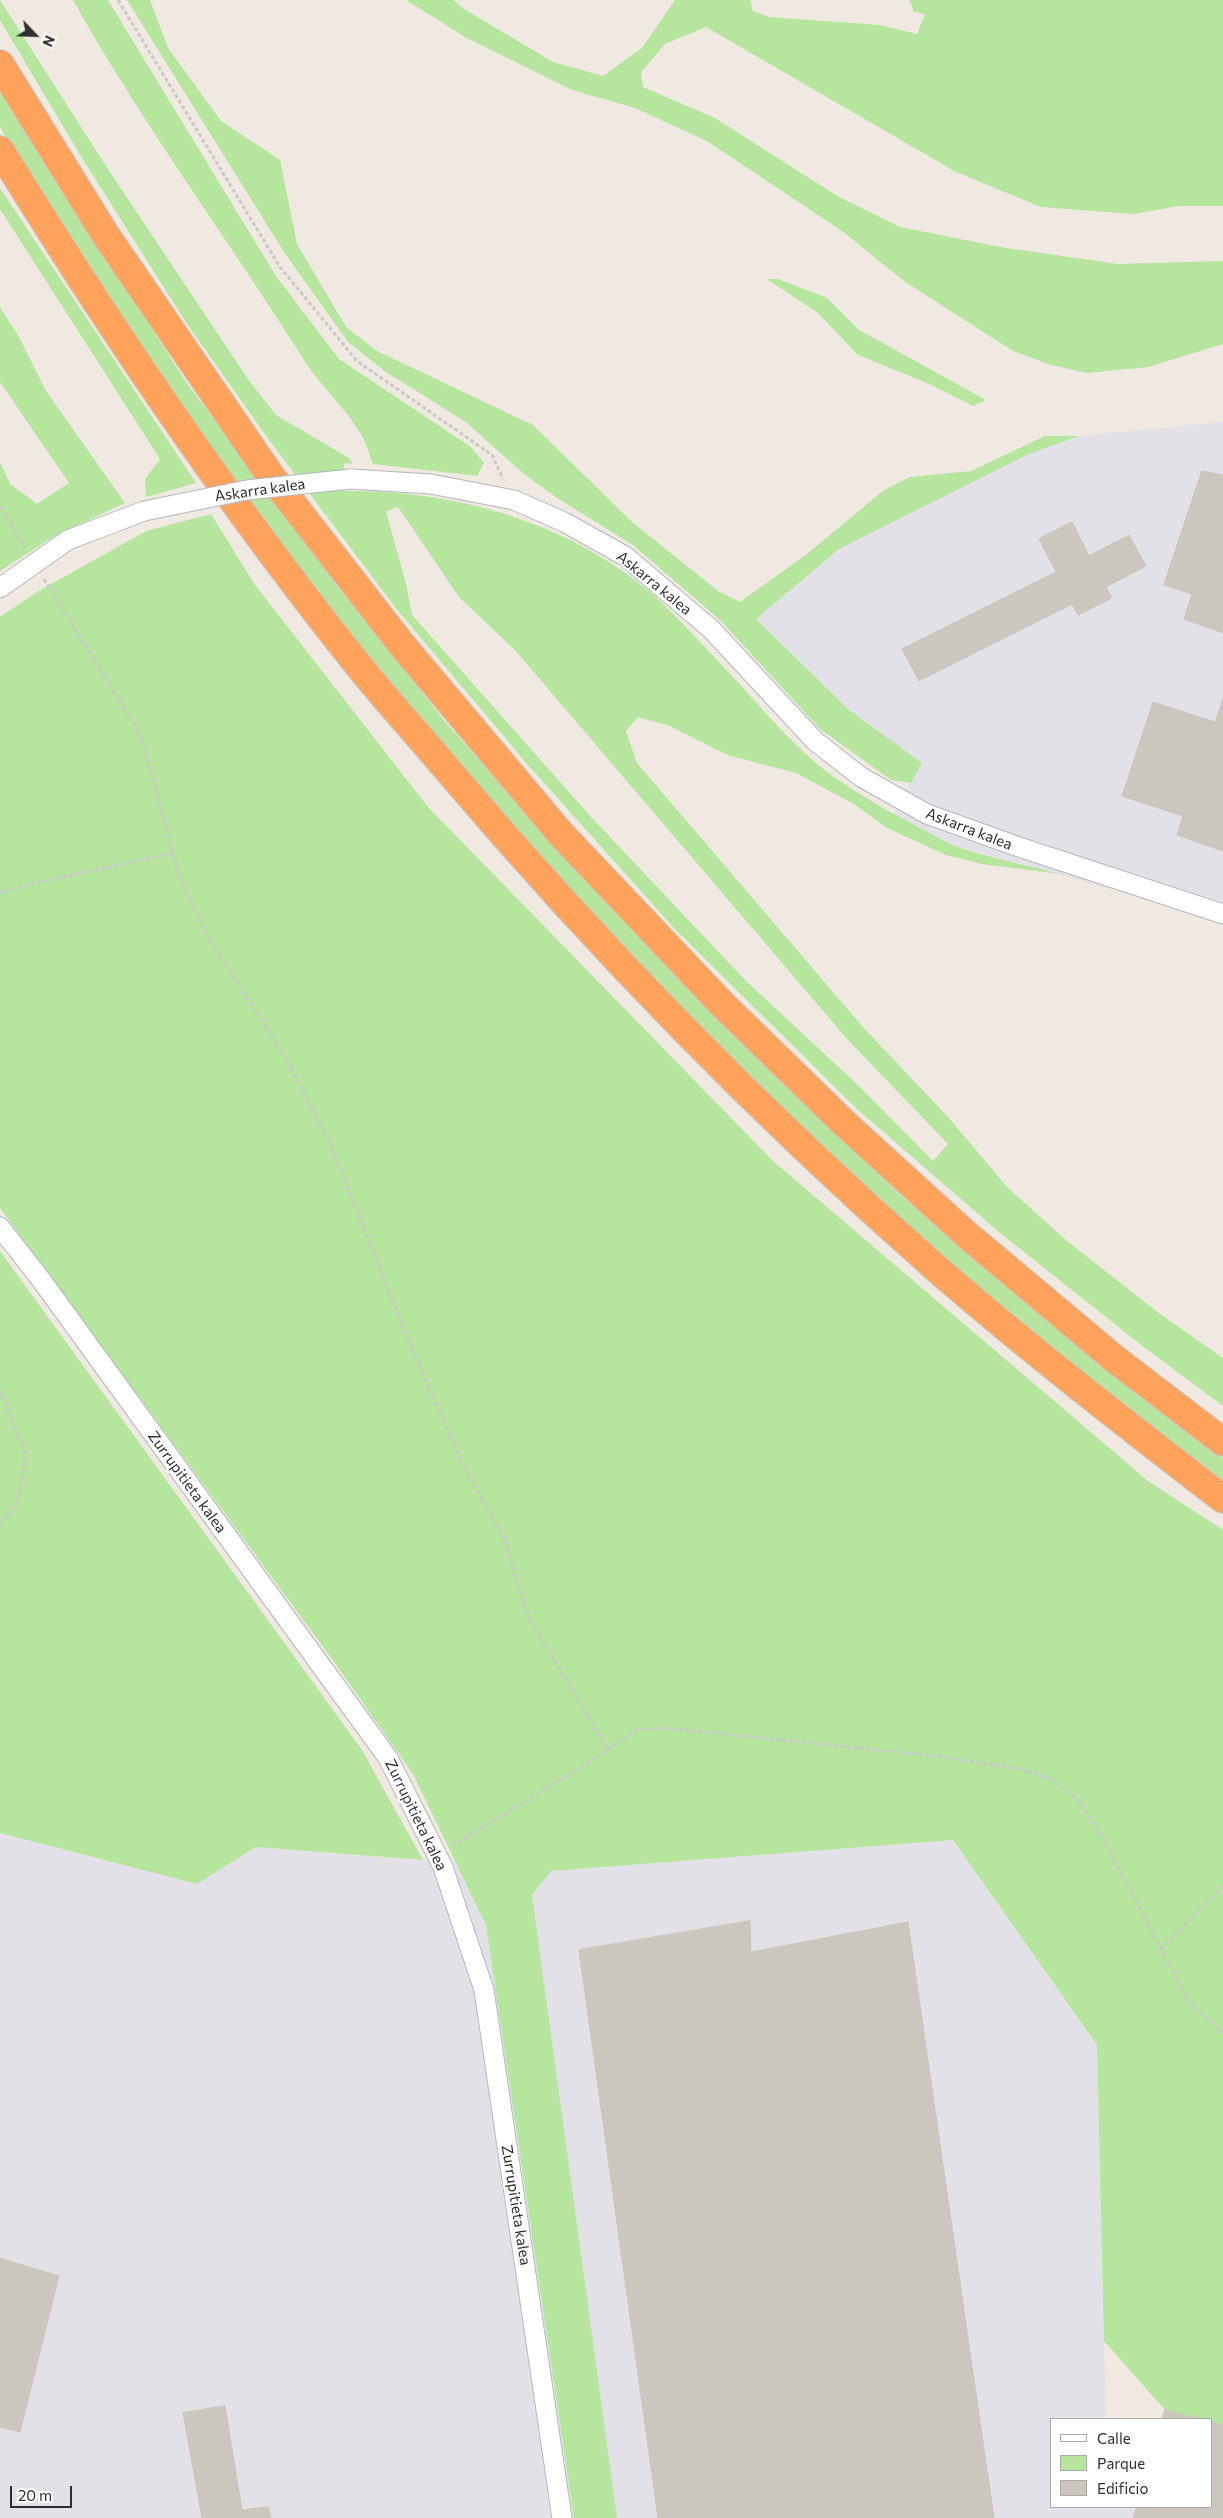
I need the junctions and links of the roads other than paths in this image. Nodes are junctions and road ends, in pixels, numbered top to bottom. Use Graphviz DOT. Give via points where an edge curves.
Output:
graph roads {
  1 [pos="0,64"];
  2 [pos="0,150"];
  3 [pos="0,588"];
  4 [pos="1223,914"];
  5 [pos="0,1227"];
  6 [pos="1223,1442"];
  7 [pos="1223,1499"];
  8 [pos="562,2518"];
  1 -- 6 [label="highway" via="104,234 270,475 402,645 560,833 721,1003 844,1123 967,1235 1116,1360"];
  2 -- 7 [label="highway" via="77,274 211,471 363,671 529,866 682,1029 836,1177 937,1269 1082,1390"];
  3 -- 4 [label="street, Askarra kalea, bridge" via="68,540 144,511 247,490 352,479 431,484 514,500 564,522 624,556 711,629 815,741 861,777 927,814"];
  5 -- 8 [label="street, Zurrupitieta kalea" via="388,1758 443,1867 484,1990"];
}
